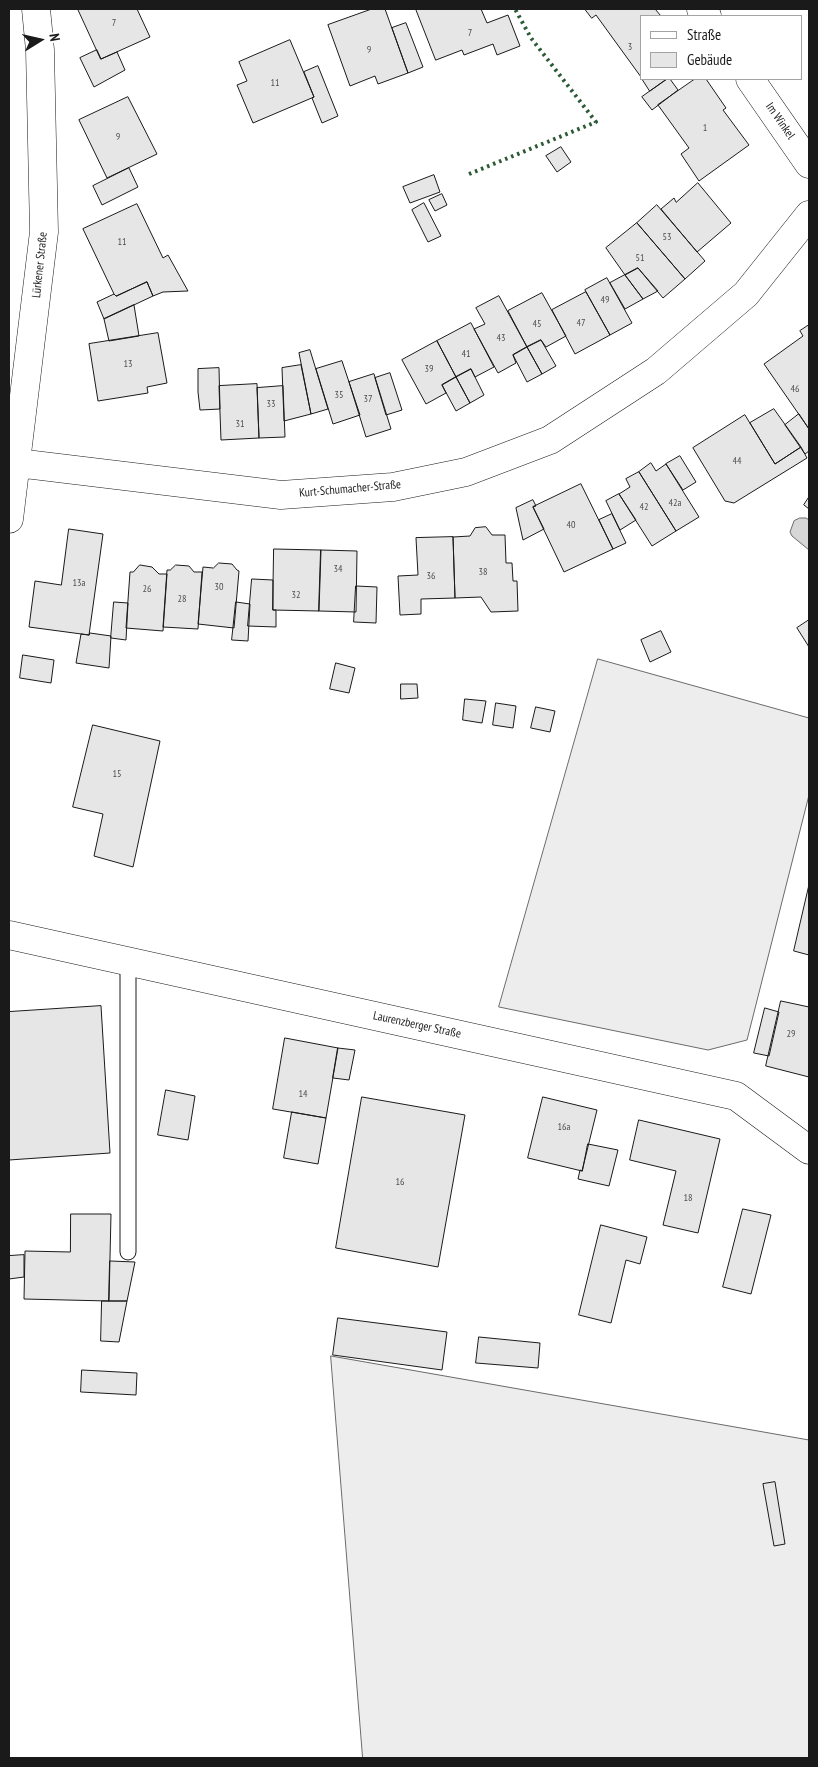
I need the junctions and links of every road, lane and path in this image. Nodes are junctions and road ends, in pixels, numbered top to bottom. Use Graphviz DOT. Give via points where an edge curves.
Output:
graph roads {
  1 [pos="36,9"];
  2 [pos="751,80"];
  3 [pos="809,164"];
  4 [pos="809,216"];
  5 [pos="13,462"];
  6 [pos="9,519"];
  7 [pos="9,935"];
  8 [pos="128,961"];
  9 [pos="809,1150"];
  10 [pos="128,1252"];
  1 -- 5 [label="street, Lürkener Straße" via="40,50 44,232"];
  2 -- 3 [label="street, Im Winkel"];
  4 -- 5 [label="street, Kurt-Schumacher-Straße" via="746,294 656,371 550,440 466,472 393,487 281,495"];
  5 -- 6 [label="street, Lürkener Straße"];
  7 -- 8 [label="street, Laurenzberger Straße"];
  8 -- 9 [label="street, Laurenzberger Straße" via="736,1096"];
  8 -- 10 [label="lane"];
}
